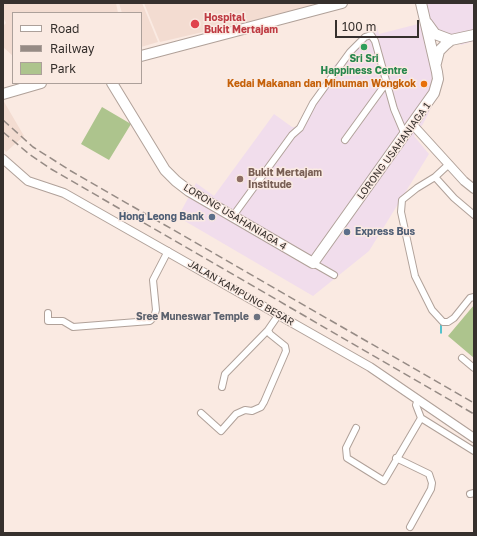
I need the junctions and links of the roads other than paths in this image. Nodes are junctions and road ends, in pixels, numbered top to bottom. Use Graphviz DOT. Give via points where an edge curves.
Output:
graph roads {
  1 [pos="342,3"];
  2 [pos="421,3"];
  3 [pos="318,6"];
  4 [pos="425,19"];
  5 [pos="474,35"];
  6 [pos="451,40"];
  7 [pos="142,56"];
  8 [pos="435,65"];
  9 [pos="387,82"];
  10 [pos="38,84"];
  11 [pos="113,84"];
  12 [pos="3,94"];
  13 [pos="413,125"];
  14 [pos="406,135"];
  15 [pos="344,140"];
  16 [pos="3,159"];
  17 [pos="449,164"];
  18 [pos="435,177"];
  19 [pos="474,189"];
  20 [pos="474,215"];
  21 [pos="233,216"];
  22 [pos="168,251"];
  23 [pos="313,263"];
  24 [pos="334,275"];
  25 [pos="474,297"];
  26 [pos="48,312"];
  27 [pos="279,314"];
  28 [pos="268,330"];
  29 [pos="462,358"];
  30 [pos="474,368"];
  31 [pos="222,387"];
  32 [pos="418,400"];
  33 [pos="201,413"];
  34 [pos="421,418"];
  35 [pos="356,428"];
  36 [pos="474,438"];
  37 [pos="474,451"];
  38 [pos="396,458"];
  39 [pos="410,528"];
  1 -- 3 [label="main road"];
  2 -- 4 [label="main road, LORONG USAHANIAGA 1"];
  3 -- 7 [label="main road"];
  4 -- 6 [label="main road" via="435,34"];
  4 -- 8 [label="main road, LORONG USAHANIAGA 1"];
  5 -- 6 [label="main road"];
  6 -- 8 [label="main road" via="439,51"];
  8 -- 13 [label="main road, LORONG USAHANIAGA 1" via="438,79 434,93"];
  9 -- 14 [label="street" via="394,109"];
  9 -- 15 [label="street"];
  9 -- 21 [label="street" via="375,40 370,35 364,37 350,52 313,103 300,128 292,134"];
  10 -- 12 [label="main road"];
  11 -- 21 [label="main road, LORONG USAHANIAGA 4" via="165,170 189,191"];
  13 -- 14 [label="main road, LORONG USAHANIAGA 1"];
  13 -- 17 [label="street"];
  14 -- 23 [label="main road, LORONG USAHANIAGA 1"];
  16 -- 22 [label="street, JALAN KAMPUNG BESAR" via="28,181 57,190"];
  17 -- 18 [label="street"];
  17 -- 19 [label="street"];
  18 -- 20 [label="street"];
  18 -- 25 [label="street" via="402,200 402,212 415,276 432,310 444,323 454,318 470,298"];
  21 -- 23 [label="main road, LORONG USAHANIAGA 4"];
  22 -- 26 [label="street" via="153,280 156,310 150,321 74,327 64,321 48,321"];
  22 -- 27 [label="street, JALAN KAMPUNG BESAR"];
  23 -- 24 [label="street, LORONG USAHANIAGA 4"];
  27 -- 28 [label="street"];
  27 -- 32 [label="street, JALAN KAMPUNG BESAR" via="370,366"];
  28 -- 31 [label="street" via="225,374"];
  28 -- 33 [label="street" via="285,346 286,351 260,407 236,414 221,431"];
  29 -- 30 [label="street"];
  32 -- 34 [label="street" via="416,405"];
  32 -- 36 [label="street, JALAN KAMPUNG BESAR"];
  34 -- 37 [label="street"];
  34 -- 38 [label="street"];
  35 -- 38 [label="street" via="346,448 347,458 384,481"];
  38 -- 39 [label="street" via="429,474 432,483"];
}
